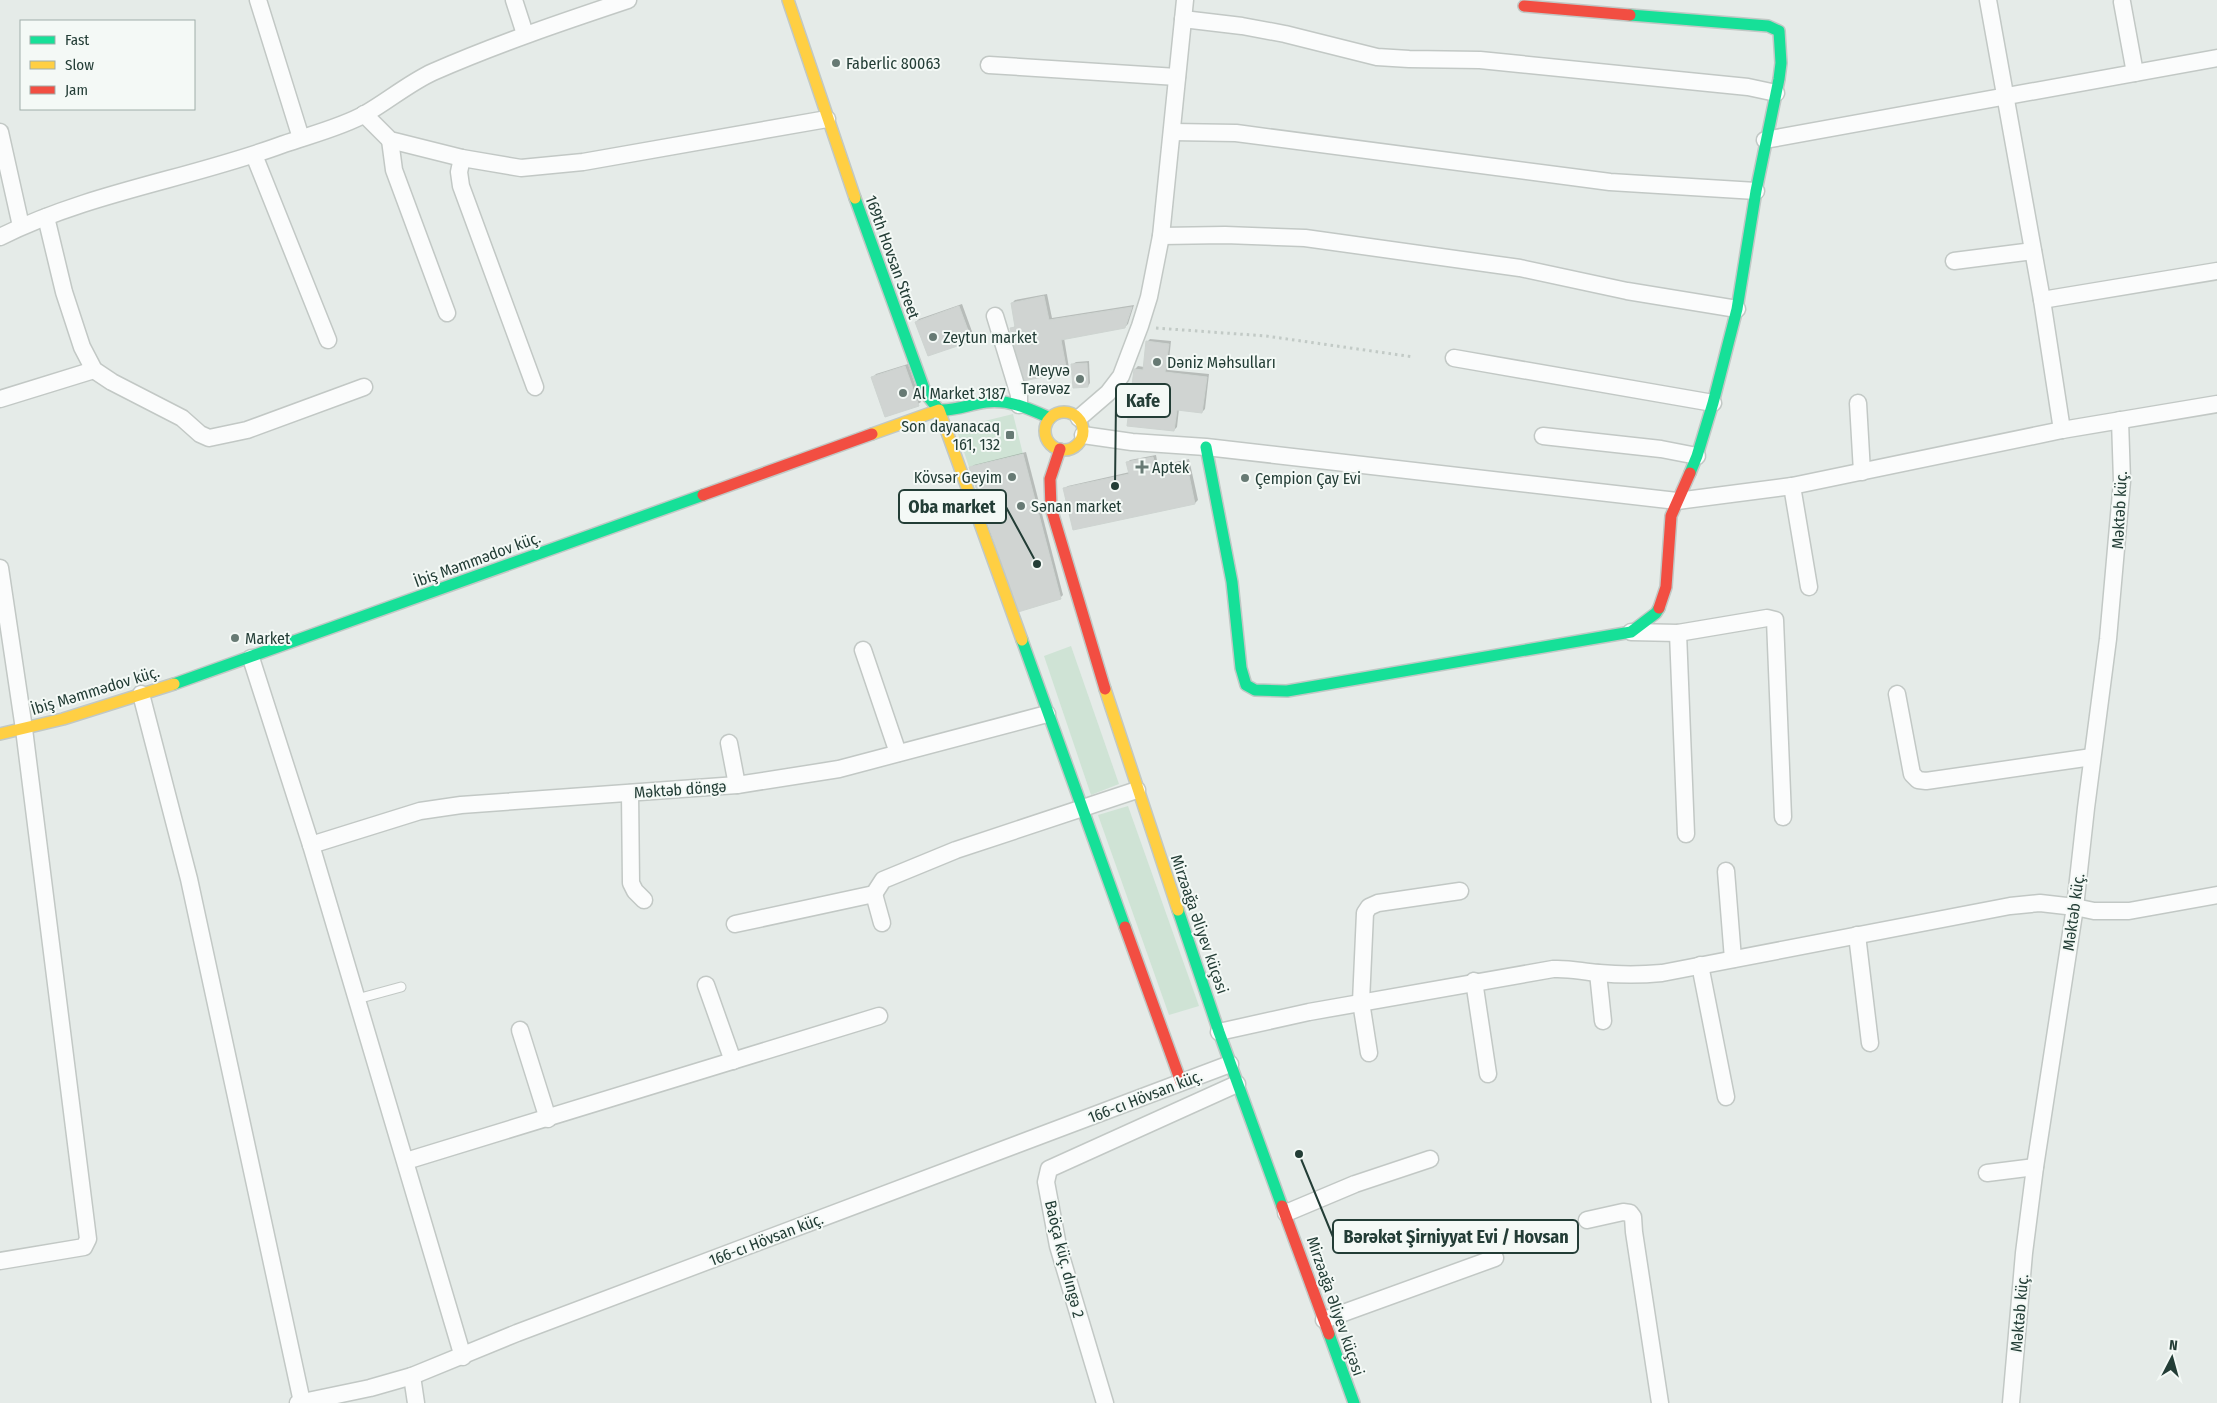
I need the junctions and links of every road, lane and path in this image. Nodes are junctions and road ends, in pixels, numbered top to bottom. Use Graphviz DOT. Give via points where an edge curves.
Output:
graph roads {
  1 [pos="258,0"];
  2 [pos="514,0"];
  3 [pos="628,0"];
  4 [pos="788,0"];
  5 [pos="1185,0"];
  6 [pos="1988,0"];
  7 [pos="2122,2"];
  8 [pos="1524,6"];
  9 [pos="1616,7"];
  10 [pos="1183,20"];
  11 [pos="525,34"];
  12 [pos="2217,58"];
  13 [pos="989,65"];
  14 [pos="2136,73"];
  15 [pos="1177,78"];
  16 [pos="1776,93"];
  17 [pos="2004,97"];
  18 [pos="364,114"];
  19 [pos="827,119"];
  20 [pos="0,132"];
  21 [pos="1172,132"];
  22 [pos="301,138"];
  23 [pos="390,140"];
  24 [pos="1765,140"];
  25 [pos="254,155"];
  26 [pos="462,158"];
  27 [pos="1756,191"];
  28 [pos="46,217"];
  29 [pos="21,226"];
  30 [pos="0,236"];
  31 [pos="1161,236"];
  32 [pos="2033,251"];
  33 [pos="1954,261"];
  34 [pos="2217,271"];
  35 [pos="2042,300"];
  36 [pos="1737,309"];
  37 [pos="447,313"];
  38 [pos="995,316"];
  39 [pos="1140,326"];
  40 [pos="328,340"];
  41 [pos="1414,357"];
  42 [pos="1454,358"];
  43 [pos="94,370"];
  44 [pos="364,387"];
  45 [pos="535,387"];
  46 [pos="0,398"];
  47 [pos="1713,403"];
  48 [pos="1858,403"];
  49 [pos="2217,404"];
  50 [pos="1019,405"];
  51 [pos="938,410"];
  52 [pos="1050,418"];
  53 [pos="1079,418"];
  54 [pos="2120,420"];
  55 [pos="2062,430"];
  56 [pos="1083,435"];
  57 [pos="1543,436"];
  58 [pos="1206,447"];
  59 [pos="1060,450"];
  60 [pos="1697,456"];
  61 [pos="1862,472"];
  62 [pos="1792,486"];
  63 [pos="1677,501"];
  64 [pos="0,568"];
  65 [pos="1809,587"];
  66 [pos="1631,632"];
  67 [pos="1678,633"];
  68 [pos="863,650"];
  69 [pos="251,658"];
  70 [pos="141,694"];
  71 [pos="1897,694"];
  72 [pos="1047,714"];
  73 [pos="24,729"];
  74 [pos="0,734"];
  75 [pos="729,743"];
  76 [pos="898,753"];
  77 [pos="2092,757"];
  78 [pos="737,785"];
  79 [pos="1137,790"];
  80 [pos="630,793"];
  81 [pos="1081,807"];
  82 [pos="1783,817"];
  83 [pos="1686,834"];
  84 [pos="311,845"];
  85 [pos="1726,872"];
  86 [pos="1460,891"];
  87 [pos="874,894"];
  88 [pos="2217,895"];
  89 [pos="644,900"];
  90 [pos="2075,907"];
  91 [pos="882,923"];
  92 [pos="735,924"];
  93 [pos="1857,936"];
  94 [pos="1733,959"];
  95 [pos="1700,965"];
  96 [pos="1598,973"];
  97 [pos="1474,981"];
  98 [pos="706,985"];
  99 [pos="401,987"];
  100 [pos="357,999"];
  101 [pos="1361,1002"];
  102 [pos="879,1016"];
  103 [pos="1603,1021"];
  104 [pos="520,1030"];
  105 [pos="1219,1032"];
  106 [pos="1870,1043"];
  107 [pos="1370,1053"];
  108 [pos="733,1061"];
  109 [pos="1230,1064"];
  110 [pos="1488,1074"];
  111 [pos="1181,1082"];
  112 [pos="1237,1084"];
  113 [pos="1726,1097"];
  114 [pos="548,1119"];
  115 [pos="1430,1159"];
  116 [pos="406,1161"];
  117 [pos="2035,1167"];
  118 [pos="1987,1173"];
  119 [pos="1286,1213"];
  120 [pos="1587,1220"];
  121 [pos="1495,1258"];
  122 [pos="0,1261"];
  123 [pos="1324,1320"];
  124 [pos="463,1357"];
  125 [pos="412,1376"];
  126 [pos="300,1402"];
  127 [pos="416,1403"];
  128 [pos="1105,1403"];
  129 [pos="1354,1403"];
  130 [pos="1660,1403"];
  131 [pos="2011,1403"];
  1 -- 22 [label="street"];
  2 -- 11 [label="street"];
  3 -- 11 [label="street"];
  4 -- 19 [label="street, 169th Hovsan Street"];
  5 -- 10 [label="street"];
  6 -- 17 [label="street"];
  7 -- 14 [label="street"];
  8 -- 9 [label="street"];
  9 -- 16 [label="street" via="1768,26 1779,31 1781,63"];
  10 -- 15 [label="street"];
  10 -- 16 [label="street" via="1268,31 1377,57 1518,64 1748,87"];
  11 -- 18 [label="street" via="431,73"];
  12 -- 14 [label="street"];
  13 -- 15 [label="street"];
  14 -- 17 [label="street"];
  15 -- 21 [label="street"];
  16 -- 24 [label="street"];
  17 -- 24 [label="street"];
  17 -- 32 [label="street"];
  18 -- 22 [label="street"];
  18 -- 23 [label="street"];
  19 -- 26 [label="street" via="583,162 521,168"];
  19 -- 51 [label="street, 169th Hovsan Street" via="926,394"];
  20 -- 29 [label="street"];
  21 -- 27 [label="street" via="1236,133 1610,182"];
  21 -- 31 [label="street"];
  22 -- 25 [label="street"];
  23 -- 26 [label="street"];
  23 -- 37 [label="street" via="394,170"];
  24 -- 27 [label="street"];
  25 -- 28 [label="street" via="97,198"];
  25 -- 40 [label="street"];
  26 -- 45 [label="street" via="461,186"];
  27 -- 36 [label="street"];
  28 -- 29 [label="street"];
  28 -- 43 [label="street" via="64,292 82,347"];
  29 -- 30 [label="street"];
  31 -- 36 [label="street" via="1305,238 1520,268 1627,291"];
  31 -- 39 [label="street"];
  32 -- 33 [label="street"];
  32 -- 35 [label="street"];
  34 -- 35 [label="street"];
  35 -- 55 [label="street"];
  36 -- 47 [label="street"];
  38 -- 50 [label="street" via="1019,394"];
  39 -- 41 [label="path" via="1266,336"];
  39 -- 53 [label="street" via="1116,384"];
  42 -- 47 [label="street"];
  43 -- 44 [label="street" via="182,418 209,438 247,430"];
  43 -- 46 [label="street"];
  47 -- 60 [label="street"];
  48 -- 61 [label="street"];
  49 -- 54 [label="street"];
  50 -- 51 [label="street" via="993,401 954,410"];
  50 -- 52 [label="street"];
  51 -- 69 [label="street, İbiş Məmmədov küç."];
  51 -- 72 [label="street, 169th Hovsan Street"];
  52 -- 53 [label="street" via="1068,412"];
  52 -- 59 [label="street" via="1045,434 1050,444"];
  53 -- 56 [label="street"];
  54 -- 55 [label="street"];
  54 -- 77 [label="street, Məktəb küç." via="2122,481 2118,536"];
  55 -- 61 [label="street"];
  56 -- 58 [label="street"];
  56 -- 59 [label="street" via="1077,445"];
  57 -- 60 [label="street"];
  58 -- 63 [label="street"];
  58 -- 66 [label="street" via="1232,582 1241,668 1246,685 1255,690 1287,691"];
  59 -- 79 [label="street, Mirzəağa Əliyev küçəsi" via="1050,479 1051,508 1087,635"];
  60 -- 63 [label="street"];
  61 -- 62 [label="street"];
  62 -- 63 [label="street"];
  62 -- 65 [label="street"];
  63 -- 66 [label="street" via="1668,531 1666,586 1662,604 1656,613"];
  64 -- 73 [label="street"];
  66 -- 67 [label="street"];
  67 -- 82 [label="street" via="1767,618 1775,620"];
  67 -- 83 [label="street"];
  68 -- 76 [label="street"];
  69 -- 70 [label="street, İbiş Məmmədov küç."];
  69 -- 84 [label="street"];
  70 -- 73 [label="street, İbiş Məmmədov küç."];
  70 -- 126 [label="street" via="189,879"];
  71 -- 77 [label="street" via="1912,774 1918,780"];
  72 -- 76 [label="street, Məktəb döngə"];
  72 -- 81 [label="street, 169th Hovsan Street"];
  73 -- 74 [label="street, İbiş Məmmədov küç."];
  73 -- 122 [label="street" via="88,1239 84,1247"];
  75 -- 78 [label="street"];
  76 -- 78 [label="street, Məktəb döngə" via="839,768"];
  77 -- 90 [label="street, Məktəb küç."];
  78 -- 80 [label="street, Məktəb döngə"];
  79 -- 81 [label="street"];
  79 -- 105 [label="street, Mirzəağa Əliyev küçəsi"];
  80 -- 84 [label="street, Məktəb döngə" via="461,804 420,811"];
  80 -- 89 [label="street" via="631,883"];
  81 -- 87 [label="street" via="956,850 884,880"];
  81 -- 111 [label="street, 169th Hovsan Street"];
  84 -- 100 [label="street"];
  85 -- 94 [label="street"];
  86 -- 101 [label="street" via="1369,907 1365,913"];
  87 -- 91 [label="street"];
  87 -- 92 [label="street"];
  88 -- 90 [label="street" via="2129,911 2094,912"];
  90 -- 93 [label="street" via="2040,903 2010,906"];
  90 -- 117 [label="street, Məktəb küç."];
  93 -- 94 [label="street"];
  93 -- 106 [label="street"];
  94 -- 95 [label="street"];
  95 -- 96 [label="street" via="1652,974"];
  95 -- 113 [label="street"];
  96 -- 97 [label="street" via="1553,968"];
  96 -- 103 [label="street"];
  97 -- 101 [label="street"];
  97 -- 110 [label="street"];
  98 -- 108 [label="street"];
  99 -- 100 [label="lane"];
  100 -- 116 [label="street"];
  101 -- 105 [label="street"];
  101 -- 107 [label="street"];
  102 -- 108 [label="street"];
  104 -- 114 [label="street"];
  105 -- 109 [label="street, Mirzəağa Əliyev küçəsi"];
  108 -- 114 [label="street"];
  109 -- 111 [label="street, 166-cı Hövsan küç."];
  109 -- 112 [label="street, Mirzəağa Əliyev küçəsi"];
  111 -- 124 [label="street, 166-cı Hövsan küç." via="536,1326"];
  112 -- 119 [label="street, Mirzəağa Əliyev küçəsi"];
  112 -- 128 [label="street, Baöça küç. dıngə 2" via="1049,1169 1046,1182 1058,1246"];
  114 -- 116 [label="street"];
  115 -- 119 [label="street" via="1355,1184"];
  116 -- 124 [label="street"];
  117 -- 118 [label="street"];
  117 -- 131 [label="street, Məktəb küç."];
  119 -- 123 [label="street, Mirzəağa Əliyev küçəsi"];
  120 -- 130 [label="street" via="1623,1212 1634,1217"];
  121 -- 123 [label="street"];
  123 -- 129 [label="street, Mirzəağa Əliyev küçəsi"];
  124 -- 125 [label="street, 166-cı Hövsan küç."];
  125 -- 126 [label="street, 166-cı Hövsan küç."];
  125 -- 127 [label="street"];
}
